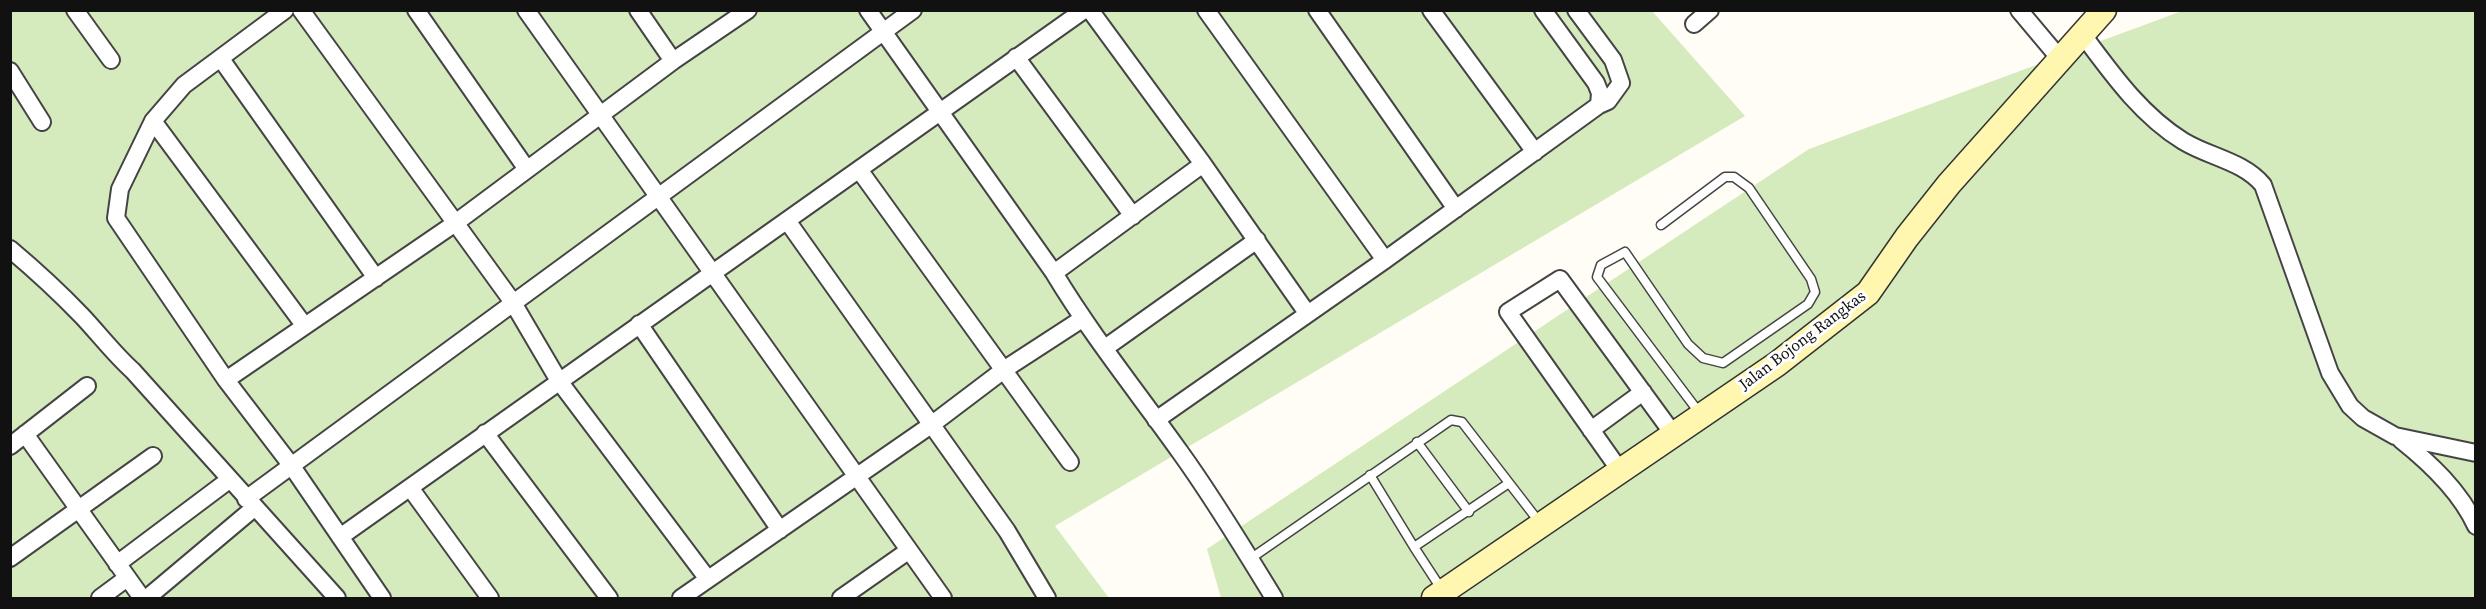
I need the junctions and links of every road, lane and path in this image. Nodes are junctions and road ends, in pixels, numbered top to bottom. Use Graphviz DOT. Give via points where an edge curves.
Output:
graph roads {
  1 [pos="75,10"];
  2 [pos="285,10"];
  3 [pos="301,10"];
  4 [pos="416,10"];
  5 [pos="526,10"];
  6 [pos="638,10"];
  7 [pos="748,10"];
  8 [pos="868,10"];
  9 [pos="913,10"];
  10 [pos="1084,10"];
  11 [pos="1090,10"];
  12 [pos="1206,10"];
  13 [pos="1317,10"];
  14 [pos="1431,10"];
  15 [pos="1543,10"];
  16 [pos="1576,10"];
  17 [pos="1710,10"];
  18 [pos="2019,10"];
  19 [pos="2104,10"];
  20 [pos="1694,24"];
  21 [pos="882,33"];
  22 [pos="2083,35"];
  23 [pos="1016,57"];
  24 [pos="221,59"];
  25 [pos="111,60"];
  26 [pos="2061,60"];
  27 [pos="673,62"];
  28 [pos="10,71"];
  29 [pos="1599,105"];
  30 [pos="940,115"];
  31 [pos="600,117"];
  32 [pos="153,121"];
  33 [pos="42,122"];
  34 [pos="1535,152"];
  35 [pos="1203,164"];
  36 [pos="526,168"];
  37 [pos="860,171"];
  38 [pos="656,197"];
  39 [pos="1456,209"];
  40 [pos="1133,216"];
  41 [pos="788,222"];
  42 [pos="454,224"];
  43 [pos="1661,225"];
  44 [pos="1257,240"];
  45 [pos="10,249"];
  46 [pos="1385,261"];
  47 [pos="712,272"];
  48 [pos="1054,273"];
  49 [pos="376,278"];
  50 [pos="512,301"];
  51 [pos="1307,313"];
  52 [pos="1082,319"];
  53 [pos="639,324"];
  54 [pos="304,325"];
  55 [pos="1105,348"];
  56 [pos="1005,369"];
  57 [pos="226,380"];
  58 [pos="559,381"];
  59 [pos="87,386"];
  60 [pos="1643,392"];
  61 [pos="1701,416"];
  62 [pos="1156,420"];
  63 [pos="931,425"];
  64 [pos="1591,430"];
  65 [pos="485,433"];
  66 [pos="25,434"];
  67 [pos="1674,435"];
  68 [pos="2395,436"];
  69 [pos="1417,442"];
  70 [pos="10,446"];
  71 [pos="2475,453"];
  72 [pos="153,456"];
  73 [pos="1070,462"];
  74 [pos="291,465"];
  75 [pos="1621,472"];
  76 [pos="1370,475"];
  77 [pos="856,477"];
  78 [pos="229,480"];
  79 [pos="1509,483"];
  80 [pos="411,489"];
  81 [pos="250,503"];
  82 [pos="76,509"];
  83 [pos="1469,512"];
  84 [pos="1541,525"];
  85 [pos="2475,526"];
  86 [pos="780,530"];
  87 [pos="340,537"];
  88 [pos="1414,548"];
  89 [pos="908,551"];
  90 [pos="10,558"];
  91 [pos="1250,559"];
  92 [pos="122,571"];
  93 [pos="707,578"];
  94 [pos="1439,595"];
  95 [pos="100,598"];
  96 [pos="142,598"];
  97 [pos="147,598"];
  98 [pos="337,598"];
  99 [pos="382,598"];
  100 [pos="490,598"];
  101 [pos="609,598"];
  102 [pos="681,598"];
  103 [pos="841,598"];
  104 [pos="943,598"];
  105 [pos="1047,598"];
  106 [pos="1274,598"];
  1 -- 25 [label="street"];
  2 -- 24 [label="street"];
  3 -- 42 [label="street"];
  4 -- 36 [label="street"];
  5 -- 31 [label="street"];
  6 -- 27 [label="street"];
  7 -- 27 [label="street"];
  8 -- 21 [label="street"];
  9 -- 21 [label="street"];
  10 -- 23 [label="street"];
  11 -- 35 [label="street"];
  12 -- 46 [label="street"];
  13 -- 39 [label="street"];
  14 -- 34 [label="street"];
  15 -- 29 [label="street" via="1596,83"];
  16 -- 29 [label="street" via="1613,60 1621,83 1608,101"];
  17 -- 20 [label="street"];
  18 -- 26 [label="street"];
  19 -- 22 [label="main road, Jalan Bojong Rangkas"];
  21 -- 30 [label="street"];
  21 -- 38 [label="street"];
  22 -- 26 [label="main road, Jalan Bojong Rangkas"];
  22 -- 68 [label="street" via="2118,83 2164,128 2205,153 2245,169 2263,184 2330,373 2363,418"];
  23 -- 30 [label="street"];
  23 -- 40 [label="street"];
  24 -- 32 [label="street" via="184,85"];
  24 -- 49 [label="street"];
  26 -- 61 [label="main road, Jalan Bojong Rangkas" via="1949,184 1868,293"];
  27 -- 31 [label="street"];
  28 -- 33 [label="street"];
  29 -- 34 [label="street"];
  30 -- 37 [label="street"];
  30 -- 48 [label="street"];
  31 -- 36 [label="street"];
  31 -- 38 [label="street"];
  32 -- 54 [label="street"];
  32 -- 57 [label="street" via="120,189 116,218"];
  34 -- 39 [label="street"];
  35 -- 40 [label="street"];
  35 -- 44 [label="street"];
  36 -- 42 [label="street"];
  37 -- 41 [label="street"];
  37 -- 56 [label="street"];
  38 -- 47 [label="street"];
  38 -- 50 [label="street"];
  39 -- 46 [label="street"];
  40 -- 48 [label="street"];
  41 -- 47 [label="street"];
  41 -- 63 [label="street"];
  42 -- 49 [label="street"];
  42 -- 50 [label="street"];
  43 -- 61 [label="lane" via="1725,177 1734,177 1749,188 1815,292 1808,304 1723,363 1703,358 1688,344 1625,252 1600,266 1598,277"];
  44 -- 51 [label="street"];
  44 -- 55 [label="street"];
  45 -- 78 [label="street" via="82,316"];
  46 -- 51 [label="street"];
  47 -- 53 [label="street"];
  47 -- 77 [label="street"];
  48 -- 52 [label="street"];
  49 -- 54 [label="street"];
  50 -- 58 [label="street"];
  50 -- 74 [label="street"];
  51 -- 62 [label="street"];
  52 -- 55 [label="street"];
  52 -- 56 [label="street"];
  53 -- 58 [label="street"];
  53 -- 86 [label="street"];
  54 -- 57 [label="street"];
  55 -- 62 [label="street"];
  56 -- 63 [label="street"];
  56 -- 73 [label="street"];
  57 -- 74 [label="street"];
  58 -- 65 [label="street"];
  58 -- 93 [label="street"];
  59 -- 66 [label="street"];
  60 -- 64 [label="street"];
  60 -- 64 [label="street" via="1560,279 1508,312"];
  60 -- 67 [label="street"];
  61 -- 67 [label="main road, Jalan Bojong Rangkas"];
  62 -- 91 [label="street"];
  63 -- 77 [label="street"];
  63 -- 105 [label="street" via="1007,531"];
  64 -- 75 [label="street"];
  65 -- 80 [label="street"];
  65 -- 101 [label="street"];
  66 -- 70 [label="street"];
  66 -- 82 [label="street"];
  67 -- 75 [label="main road, Jalan Bojong Rangkas"];
  68 -- 71 [label="street"];
  68 -- 85 [label="street" via="2455,492"];
  69 -- 76 [label="lane"];
  69 -- 79 [label="lane" via="1451,420 1462,423"];
  69 -- 83 [label="lane"];
  72 -- 82 [label="street"];
  74 -- 81 [label="street"];
  74 -- 87 [label="street"];
  75 -- 84 [label="main road, Jalan Bojong Rangkas"];
  76 -- 88 [label="lane"];
  76 -- 91 [label="lane"];
  77 -- 86 [label="street"];
  77 -- 89 [label="street"];
  78 -- 81 [label="street"];
  78 -- 92 [label="street"];
  79 -- 83 [label="lane"];
  79 -- 84 [label="lane"];
  80 -- 87 [label="street"];
  80 -- 100 [label="street"];
  81 -- 97 [label="street"];
  81 -- 98 [label="street"];
  82 -- 90 [label="street"];
  82 -- 92 [label="street"];
  83 -- 88 [label="lane"];
  84 -- 94 [label="main road, Jalan Bojong Rangkas"];
  86 -- 93 [label="street"];
  87 -- 99 [label="street"];
  88 -- 94 [label="lane"];
  89 -- 103 [label="street"];
  89 -- 104 [label="street"];
  91 -- 106 [label="street"];
  92 -- 95 [label="street"];
  92 -- 96 [label="street"];
  93 -- 102 [label="street"];
}
